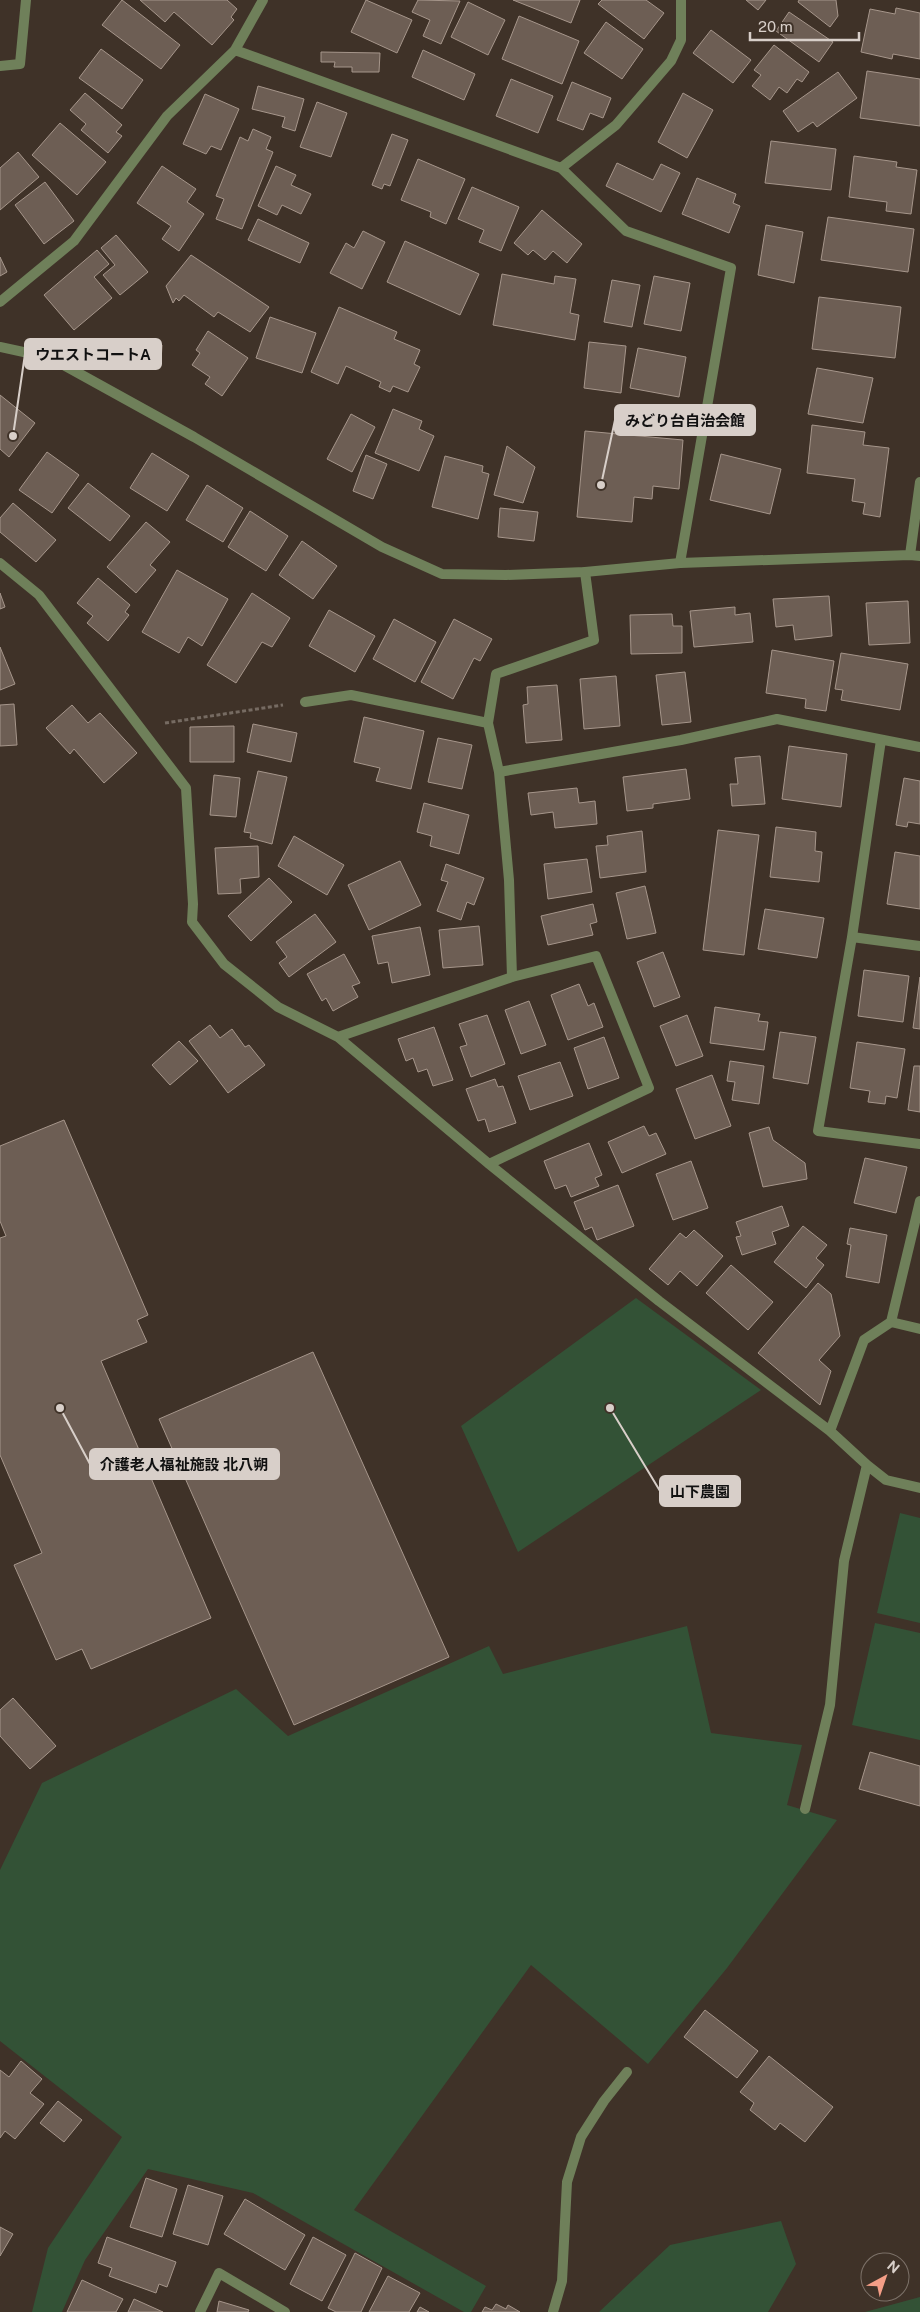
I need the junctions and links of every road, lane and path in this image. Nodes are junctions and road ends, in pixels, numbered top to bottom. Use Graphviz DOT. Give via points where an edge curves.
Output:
graph roads {
  1 [pos="26,0"];
  2 [pos="263,0"];
  3 [pos="681,0"];
  4 [pos="234,50"];
  5 [pos="0,66"];
  6 [pos="561,168"];
  7 [pos="0,302"];
  8 [pos="0,347"];
  9 [pos="920,482"];
  10 [pos="915,556"];
  11 [pos="0,563"];
  12 [pos="680,563"];
  13 [pos="585,572"];
  14 [pos="305,702"];
  15 [pos="488,723"];
  16 [pos="137,727"];
  17 [pos="881,740"];
  18 [pos="920,747"];
  19 [pos="499,772"];
  20 [pos="852,937"];
  21 [pos="920,946"];
  22 [pos="512,977"];
  23 [pos="338,1037"];
  24 [pos="920,1144"];
  25 [pos="489,1164"];
  26 [pos="920,1201"];
  27 [pos="891,1322"];
  28 [pos="920,1329"];
  29 [pos="830,1431"];
  30 [pos="867,1465"];
  31 [pos="920,1488"];
  32 [pos="805,1809"];
  33 [pos="627,2072"];
  34 [pos="200,2312"];
  35 [pos="285,2312"];
  36 [pos="553,2312"];
  1 -- 5 [label="street" via="20,64"];
  2 -- 4 [label="street"];
  3 -- 6 [label="street" via="681,40 671,61 616,125"];
  4 -- 6 [label="street"];
  4 -- 7 [label="street" via="167,116 74,241"];
  6 -- 12 [label="street" via="626,231 730,268"];
  8 -- 13 [label="street" via="51,358 194,436 382,547 442,574"];
  9 -- 10 [label="street"];
  10 -- 12 [label="street"];
  11 -- 16 [label="street" via="39,595"];
  12 -- 13 [label="street"];
  13 -- 15 [label="street" via="594,640 496,674"];
  14 -- 15 [label="street" via="351,695"];
  14 -- 16 [label="path"];
  15 -- 19 [label="street"];
  16 -- 23 [label="street" via="186,788 192,922 224,964 278,1007"];
  17 -- 18 [label="street"];
  17 -- 19 [label="street" via="777,719 681,740"];
  17 -- 20 [label="street"];
  19 -- 22 [label="street" via="509,880"];
  20 -- 21 [label="street"];
  20 -- 24 [label="street" via="818,1132"];
  22 -- 23 [label="street"];
  22 -- 25 [label="street" via="596,956 649,1088"];
  23 -- 25 [label="street"];
  25 -- 29 [label="street" via="658,1301"];
  26 -- 27 [label="street"];
  27 -- 28 [label="street"];
  27 -- 29 [label="street" via="864,1340"];
  29 -- 30 [label="street"];
  30 -- 31 [label="street" via="886,1480"];
  30 -- 32 [label="street" via="844,1560 830,1705"];
  33 -- 36 [label="street" via="581,2137 568,2182 562,2281"];
  34 -- 35 [label="street" via="219,2273"];
}
